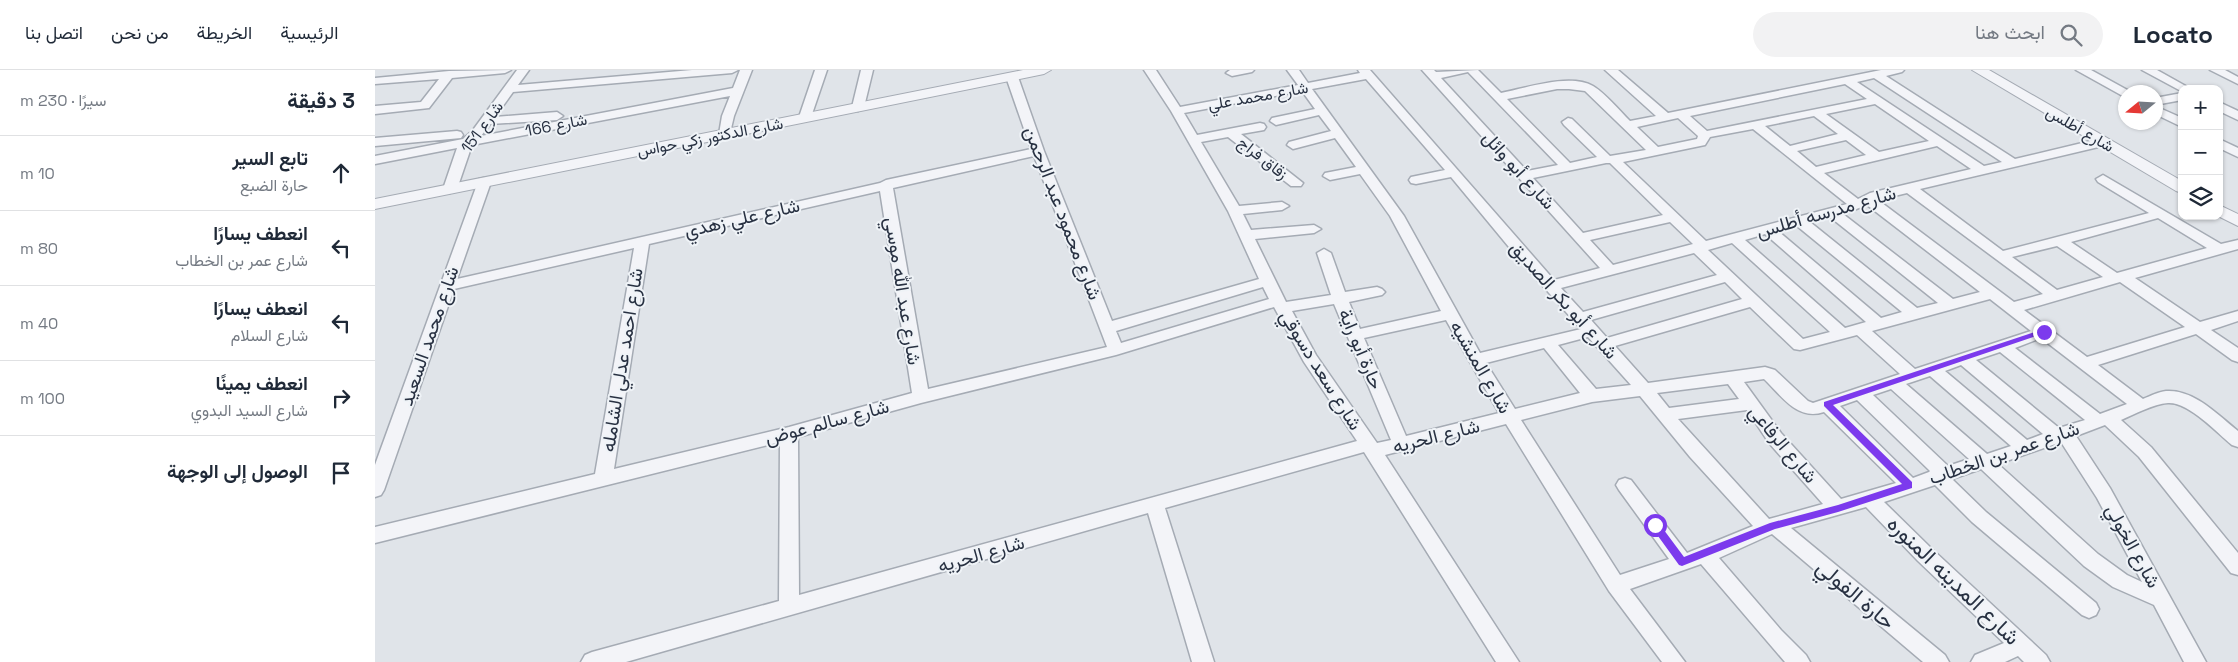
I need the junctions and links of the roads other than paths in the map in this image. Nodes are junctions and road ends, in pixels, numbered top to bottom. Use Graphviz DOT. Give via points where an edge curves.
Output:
graph roads {
  1 [pos="505,70"];
  2 [pos="523,70"];
  3 [pos="732,70"];
  4 [pos="746,70"];
  5 [pos="821,70"];
  6 [pos="867,70"];
  7 [pos="1044,70"];
  8 [pos="1150,70"];
  9 [pos="1248,70"];
  10 [pos="1293,70"];
  11 [pos="1463,70"];
  12 [pos="1472,70"];
  13 [pos="1611,70"];
  14 [pos="1834,70"];
  15 [pos="1899,70"];
  16 [pos="2107,70"];
  17 [pos="2148,70"];
  18 [pos="2216,70"];
  19 [pos="1988,71"];
  20 [pos="2086,72"];
  21 [pos="1232,73"];
  22 [pos="1366,73"];
  23 [pos="1430,73"];
  24 [pos="449,74"];
  25 [pos="1877,74"];
  26 [pos="1012,77"];
  27 [pos="1848,80"];
  28 [pos="375,81"];
  29 [pos="2238,81"];
  30 [pos="2178,85"];
  31 [pos="1305,87"];
  32 [pos="509,89"];
  33 [pos="2118,89"];
  34 [pos="738,91"];
  35 [pos="1499,97"];
  36 [pos="2178,97"];
  37 [pos="1877,100"];
  38 [pos="2163,100"];
  39 [pos="858,107"];
  40 [pos="2223,108"];
  41 [pos="375,110"];
  42 [pos="1177,111"];
  43 [pos="1322,111"];
  44 [pos="1816,112"];
  45 [pos="2163,113"];
  46 [pos="1681,115"];
  47 [pos="2238,116"];
  48 [pos="596,117"];
  49 [pos="805,117"];
  50 [pos="1666,118"];
  51 [pos="485,121"];
  52 [pos="1276,121"];
  53 [pos="2178,121"];
  54 [pos="1568,122"];
  55 [pos="1628,125"];
  56 [pos="1756,125"];
  57 [pos="1260,127"];
  58 [pos="477,133"];
  59 [pos="1231,133"];
  60 [pos="1339,133"];
  61 [pos="725,134"];
  62 [pos="1704,136"];
  63 [pos="1849,136"];
  64 [pos="1193,140"];
  65 [pos="375,142"];
  66 [pos="466,142"];
  67 [pos="1939,142"];
  68 [pos="2103,142"];
  69 [pos="1293,145"];
  70 [pos="2223,145"];
  71 [pos="1787,150"];
  72 [pos="1038,151"];
  73 [pos="1655,151"];
  74 [pos="2238,153"];
  75 [pos="1877,157"];
  76 [pos="375,160"];
  77 [pos="1610,160"];
  78 [pos="2014,164"];
  79 [pos="1567,167"];
  80 [pos="1365,169"];
  81 [pos="1814,171"];
  82 [pos="1982,171"];
  83 [pos="1454,172"];
  84 [pos="2178,173"];
  85 [pos="1330,176"];
  86 [pos="1524,176"];
  87 [pos="2103,179"];
  88 [pos="1416,180"];
  89 [pos="484,182"];
  90 [pos="1296,183"];
  91 [pos="886,184"];
  92 [pos="2178,186"];
  93 [pos="1909,188"];
  94 [pos="450,189"];
  95 [pos="2223,199"];
  96 [pos="1863,202"];
  97 [pos="375,204"];
  98 [pos="1282,206"];
  99 [pos="2238,207"];
  100 [pos="1235,212"];
  101 [pos="2223,212"];
  102 [pos="1833,213"];
  103 [pos="2159,214"];
  104 [pos="1674,217"];
  105 [pos="1800,221"];
  106 [pos="2238,221"];
  107 [pos="1314,228"];
  108 [pos="1768,230"];
  109 [pos="1247,235"];
  110 [pos="1580,238"];
  111 [pos="1735,238"];
  112 [pos="642,241"];
  113 [pos="2060,241"];
  114 [pos="2238,244"];
  115 [pos="1700,247"];
  116 [pos="2218,249"];
  117 [pos="1323,254"];
  118 [pos="2001,256"];
  119 [pos="1610,271"];
  120 [pos="1727,277"];
  121 [pos="2119,278"];
  122 [pos="1267,280"];
  123 [pos="447,286"];
  124 [pos="1550,286"];
  125 [pos="1377,292"];
  126 [pos="1993,293"];
  127 [pos="2055,296"];
  128 [pos="1340,299"];
  129 [pos="1753,301"];
  130 [pos="1279,305"];
  131 [pos="1951,305"];
  132 [pos="2012,308"];
  133 [pos="1450,314"];
  134 [pos="1915,315"];
  135 [pos="2238,316"];
  136 [pos="1581,318"];
  137 [pos="1879,325"];
  138 [pos="1107,328"];
  139 [pos="2198,328"];
  140 [pos="1861,330"];
  141 [pos="1592,331"];
  142 [pos="2044,332"];
  143 [pos="1355,335"];
  144 [pos="1843,335"];
  145 [pos="1547,342"];
  146 [pos="1604,344"];
  147 [pos="2002,346"];
  148 [pos="1116,350"];
  149 [pos="2238,356"];
  150 [pos="1964,359"];
  151 [pos="1476,360"];
  152 [pos="2085,363"];
  153 [pos="1932,369"];
  154 [pos="1912,376"];
  155 [pos="1732,377"];
  156 [pos="1893,382"];
  157 [pos="1644,388"];
  158 [pos="1860,393"];
  159 [pos="1592,396"];
  160 [pos="921,397"];
  161 [pos="1750,404"];
  162 [pos="1827,404"];
  163 [pos="2140,405"];
  164 [pos="1665,415"];
  165 [pos="1511,417"];
  166 [pos="2102,419"];
  167 [pos="789,433"];
  168 [pos="2061,434"];
  169 [pos="2238,440"];
  170 [pos="1401,444"];
  171 [pos="1371,448"];
  172 [pos="2025,448"];
  173 [pos="1983,461"];
  174 [pos="1941,474"];
  175 [pos="603,479"];
  176 [pos="1625,485"];
  177 [pos="1909,485"];
  178 [pos="375,490"];
  179 [pos="1869,499"];
  180 [pos="1155,505"];
  181 [pos="1838,508"];
  182 [pos="1770,527"];
  183 [pos="375,535"];
  184 [pos="1705,555"];
  185 [pos="1682,562"];
  186 [pos="2238,567"];
  187 [pos="1616,585"];
  188 [pos="2162,599"];
  189 [pos="789,607"];
  190 [pos="2089,609"];
  191 [pos="2021,645"];
  192 [pos="592,662"];
  193 [pos="1203,662"];
  194 [pos="1508,662"];
  195 [pos="1674,662"];
  196 [pos="1799,662"];
  197 [pos="1938,662"];
  198 [pos="1982,662"];
  199 [pos="2039,662"];
  200 [pos="2195,662"];
  1 -- 24 [label="street"];
  2 -- 32 [label="street, شارع 151"];
  3 -- 32 [label="street"];
  4 -- 34 [label="street"];
  5 -- 49 [label="street"];
  6 -- 39 [label="street"];
  7 -- 26 [label="street, شارع الدكتور زكي حواس"];
  8 -- 42 [label="street, شارع سعد دسوقي"];
  9 -- 21 [label="street"];
  10 -- 31 [label="street, شارع المنشيه"];
  11 -- 23 [label="street"];
  12 -- 35 [label="street"];
  13 -- 50 [label="street"];
  14 -- 27 [label="street"];
  15 -- 25 [label="street"];
  16 -- 20 [label="street"];
  17 -- 30 [label="street"];
  18 -- 29 [label="street"];
  19 -- 68 [label="street, شارع أطلس"];
  19 -- 84 [label="street, شارع أطلس"];
  20 -- 33 [label="street"];
  22 -- 31 [label="street, شارع محمد علي"];
  22 -- 83 [label="street, شارع أبو بكر الصديق"];
  23 -- 86 [label="street, شارع أبو وائل"];
  24 -- 28 [label="street"];
  24 -- 41 [label="street" via="425,105"];
  25 -- 27 [label="street"];
  25 -- 78 [label="street"];
  26 -- 39 [label="street, شارع الدكتور زكي حواس"];
  26 -- 72 [label="street, شارع محمود عبد الرحمن"];
  27 -- 37 [label="street"];
  27 -- 46 [label="street"];
  31 -- 42 [label="street, شارع محمد علي"];
  31 -- 43 [label="street, شارع المنشيه"];
  32 -- 51 [label="street, شارع 151"];
  34 -- 48 [label="street, شارع 166"];
  34 -- 61 [label="street"];
  35 -- 55 [label="street" via="1569,85 1583,86"];
  35 -- 79 [label="street"];
  36 -- 38 [label="street"];
  37 -- 44 [label="street"];
  37 -- 67 [label="street"];
  39 -- 49 [label="street, شارع الدكتور زكي حواس"];
  40 -- 47 [label="street"];
  42 -- 64 [label="street, شارع سعد دسوقي"];
  43 -- 52 [label="street"];
  43 -- 60 [label="street, شارع المنشيه"];
  44 -- 56 [label="street"];
  44 -- 63 [label="street"];
  45 -- 53 [label="street"];
  46 -- 50 [label="street"];
  46 -- 62 [label="street"];
  48 -- 51 [label="street" via="581,114"];
  48 -- 66 [label="street, شارع 166"];
  49 -- 61 [label="street, شارع الدكتور زكي حواس"];
  50 -- 55 [label="street"];
  51 -- 58 [label="street, شارع 151"];
  54 -- 77 [label="street"];
  55 -- 73 [label="street"];
  56 -- 62 [label="street"];
  56 -- 71 [label="street"];
  57 -- 59 [label="street"];
  58 -- 65 [label="street"];
  58 -- 66 [label="street, شارع 151"];
  59 -- 64 [label="street"];
  59 -- 90 [label="street, زقاق فراج"];
  60 -- 69 [label="street"];
  60 -- 80 [label="street, شارع المنشيه"];
  61 -- 89 [label="street, شارع الدكتور زكي حواس"];
  62 -- 73 [label="street" via="1701,142"];
  63 -- 71 [label="street"];
  63 -- 75 [label="street"];
  64 -- 100 [label="street, شارع سعد دسوقي"];
  66 -- 76 [label="street, شارع 166"];
  66 -- 94 [label="street, شارع 151"];
  67 -- 75 [label="street"];
  67 -- 82 [label="street"];
  68 -- 78 [label="street, شارع مدرسه أطلس"];
  68 -- 92 [label="street, شارع أطلس"];
  70 -- 74 [label="street"];
  71 -- 81 [label="street"];
  72 -- 91 [label="street, شارع علي زهدي"];
  72 -- 138 [label="street, شارع محمود عبد الرحمن"];
  73 -- 77 [label="street"];
  75 -- 81 [label="street"];
  77 -- 79 [label="street"];
  77 -- 104 [label="street"];
  78 -- 82 [label="street, شارع مدرسه أطلس"];
  79 -- 86 [label="street"];
  80 -- 85 [label="street"];
  80 -- 133 [label="street, شارع المنشيه" via="1409,236"];
  81 -- 96 [label="street"];
  82 -- 93 [label="street, شارع مدرسه أطلس"];
  83 -- 88 [label="street"];
  83 -- 124 [label="street, شارع أبو بكر الصديق"];
  86 -- 110 [label="street, شارع أبو وائل"];
  87 -- 103 [label="street"];
  89 -- 94 [label="street, شارع الدكتور زكي حواس"];
  89 -- 123 [label="street, شارع محمد السعيد"];
  91 -- 112 [label="street, شارع علي زهدي"];
  91 -- 160 [label="street, شارع عبد الله موسي"];
  93 -- 96 [label="street, شارع مدرسه أطلس"];
  93 -- 118 [label="street"];
  94 -- 97 [label="street, شارع الدكتور زكي حواس"];
  95 -- 99 [label="street"];
  96 -- 102 [label="street, شارع مدرسه أطلس"];
  96 -- 126 [label="street"];
  98 -- 100 [label="street"];
  100 -- 109 [label="street, شارع سعد دسوقي"];
  101 -- 106 [label="street"];
  102 -- 105 [label="street, شارع مدرسه أطلس"];
  102 -- 131 [label="street"];
  103 -- 113 [label="street"];
  103 -- 116 [label="street"];
  104 -- 110 [label="street"];
  104 -- 115 [label="street"];
  105 -- 108 [label="street, شارع مدرسه أطلس"];
  105 -- 134 [label="street"];
  107 -- 109 [label="street"];
  108 -- 111 [label="street, شارع مدرسه أطلس"];
  108 -- 137 [label="street"];
  109 -- 122 [label="street, شارع سعد دسوقي"];
  110 -- 119 [label="street, شارع أبو وائل"];
  111 -- 115 [label="street, شارع مدرسه أطلس"];
  111 -- 144 [label="street"];
  112 -- 123 [label="street, شارع علي زهدي"];
  112 -- 175 [label="street, شارع احمد عدلي الشامله"];
  113 -- 118 [label="street"];
  113 -- 121 [label="street"];
  114 -- 116 [label="street"];
  115 -- 119 [label="street, شارع مدرسه أطلس"];
  115 -- 120 [label="street"];
  116 -- 121 [label="street"];
  117 -- 128 [label="street, حارة أبو راية"];
  118 -- 127 [label="street"];
  119 -- 124 [label="street, شارع مدرسه أطلس"];
  120 -- 129 [label="street"];
  120 -- 136 [label="street"];
  121 -- 127 [label="street"];
  121 -- 139 [label="street"];
  122 -- 130 [label="street, شارع سعد دسوقي"];
  122 -- 138 [label="street"];
  123 -- 178 [label="street, شارع محمد السعيد"];
  124 -- 136 [label="street, شارع أبو بكر الصديق"];
  125 -- 128 [label="street, شارع سالم عوض"];
  126 -- 131 [label="street"];
  126 -- 132 [label="street"];
  127 -- 132 [label="street"];
  128 -- 130 [label="street, شارع سالم عوض"];
  128 -- 143 [label="street, حارة أبو راية"];
  129 -- 144 [label="street" via="1801,346"];
  129 -- 146 [label="street"];
  130 -- 148 [label="street, شارع سالم عوض"];
  130 -- 171 [label="street, شارع سعد دسوقي" via="1310,358"];
  131 -- 134 [label="street"];
  132 -- 142 [label="street"];
  133 -- 143 [label="street"];
  133 -- 151 [label="street, شارع المنشيه"];
  134 -- 137 [label="street"];
  135 -- 139 [label="street"];
  136 -- 141 [label="street, شارع أبو بكر الصديق"];
  137 -- 140 [label="street"];
  138 -- 148 [label="street, شارع محمود عبد الرحمن"];
  139 -- 149 [label="street"];
  139 -- 152 [label="street"];
  140 -- 144 [label="street"];
  140 -- 154 [label="street"];
  141 -- 145 [label="street"];
  141 -- 146 [label="street, شارع أبو بكر الصديق"];
  142 -- 147 [label="street, شارع الحريه"];
  142 -- 152 [label="street"];
  143 -- 170 [label="street, حارة أبو راية"];
  145 -- 151 [label="street"];
  145 -- 159 [label="street"];
  146 -- 157 [label="street, شارع أبو بكر الصديق"];
  147 -- 150 [label="street, شارع الحريه"];
  147 -- 166 [label="street"];
  148 -- 160 [label="street, شارع سالم عوض"];
  150 -- 153 [label="street, شارع الحريه"];
  150 -- 168 [label="street, شارع الخولي"];
  151 -- 165 [label="street, شارع المنشيه"];
  152 -- 163 [label="street"];
  153 -- 154 [label="street, شارع الحريه"];
  153 -- 172 [label="street"];
  154 -- 156 [label="street, شارع الحريه"];
  155 -- 157 [label="street, شارع الحريه"];
  155 -- 161 [label="street, شارع الرفاعي"];
  155 -- 162 [label="street, شارع الحريه" via="1767,373 1802,406 1813,409"];
  156 -- 158 [label="street, شارع الحريه"];
  156 -- 173 [label="street"];
  157 -- 159 [label="street, شارع الحريه"];
  157 -- 164 [label="street, شارع أبو بكر الصديق"];
  158 -- 162 [label="street, شارع الحريه"];
  158 -- 174 [label="street"];
  159 -- 165 [label="street, شارع الحريه"];
  160 -- 167 [label="street, شارع سالم عوض"];
  161 -- 164 [label="street"];
  161 -- 181 [label="street, شارع الرفاعي" via="1775,438"];
  162 -- 177 [label="street"];
  163 -- 166 [label="street, شارع عمر بن الخطاب"];
  163 -- 169 [label="street, شارع عمر بن الخطاب" via="2176,397 2189,402"];
  164 -- 182 [label="street, شارع أبو بكر الصديق"];
  165 -- 170 [label="street, شارع الحريه"];
  165 -- 187 [label="street, شارع المنشيه"];
  166 -- 168 [label="street, شارع عمر بن الخطاب"];
  166 -- 186 [label="street" via="2145,452"];
  167 -- 175 [label="street, شارع سالم عوض"];
  167 -- 189 [label="street"];
  168 -- 172 [label="street, شارع عمر بن الخطاب"];
  168 -- 188 [label="street, شارع الخولي" via="2104,493"];
  170 -- 171 [label="street, شارع الحريه"];
  171 -- 180 [label="street, شارع الحريه"];
  171 -- 194 [label="street, شارع سعد دسوقي"];
  172 -- 173 [label="street, شارع عمر بن الخطاب"];
  173 -- 174 [label="street, شارع عمر بن الخطاب"];
  173 -- 188 [label="street" via="2108,573 2132,588"];
  174 -- 177 [label="street, شارع عمر بن الخطاب"];
  174 -- 190 [label="street" via="1979,517"];
  175 -- 183 [label="street, شارع سالم عوض"];
  176 -- 185 [label="street"];
  177 -- 179 [label="street, شارع عمر بن الخطاب"];
  179 -- 181 [label="street, شارع عمر بن الخطاب"];
  179 -- 191 [label="street, شارع المدينه المنوره"];
  180 -- 189 [label="street, شارع الحريه"];
  180 -- 193 [label="street"];
  181 -- 182 [label="street, شارع عمر بن الخطاب"];
  182 -- 184 [label="street, شارع عمر بن الخطاب"];
  182 -- 197 [label="street, حارة الفولي"];
  184 -- 185 [label="street, شارع عمر بن الخطاب"];
  184 -- 196 [label="street"];
  185 -- 187 [label="street, شارع عمر بن الخطاب"];
  187 -- 195 [label="street, شارع المنشيه"];
  188 -- 200 [label="street, شارع الخولي"];
  189 -- 192 [label="street, شارع الحريه"];
  191 -- 198 [label="street"];
  191 -- 199 [label="street, شارع المدينه المنوره"];
}
